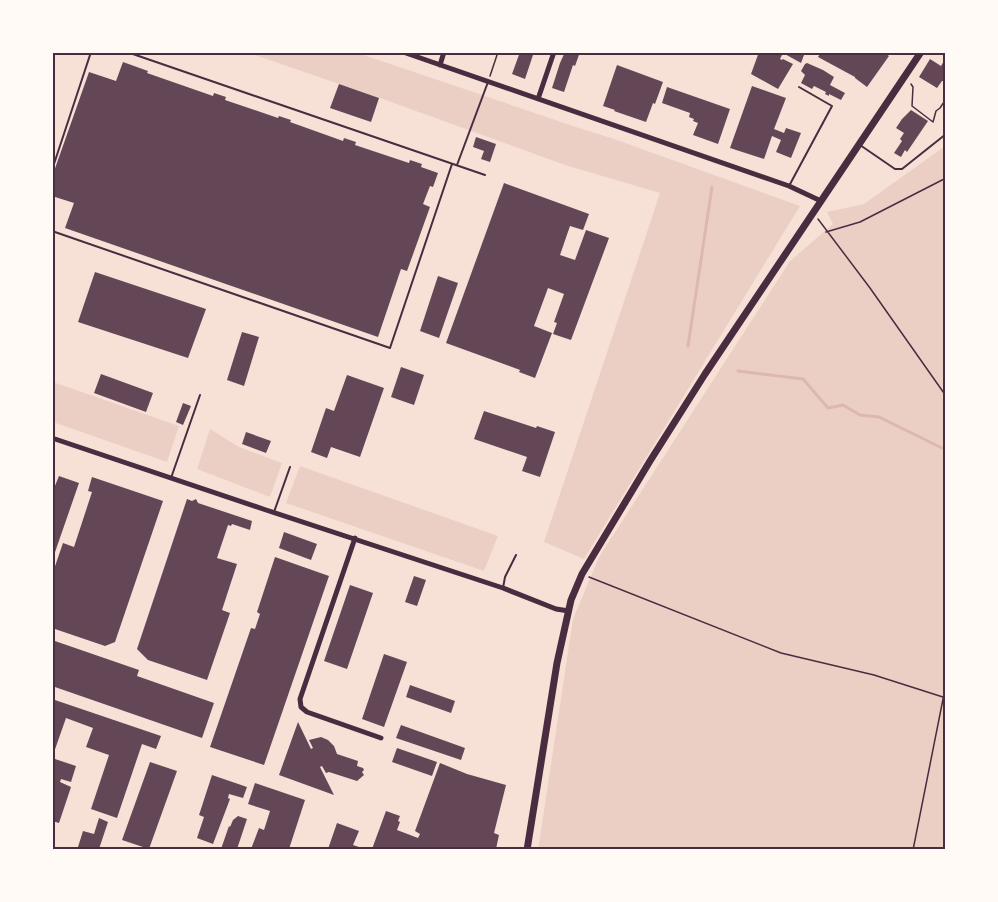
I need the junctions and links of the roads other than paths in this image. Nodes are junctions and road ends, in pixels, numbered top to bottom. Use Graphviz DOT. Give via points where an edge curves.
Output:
graph roads {
  1 [pos="91,52"];
  2 [pos="127,52"];
  3 [pos="403,52"];
  4 [pos="444,52"];
  5 [pos="554,52"];
  6 [pos="921,52"];
  7 [pos="440,66"];
  8 [pos="488,82"];
  9 [pos="799,87"];
  10 [pos="538,99"];
  11 [pos="945,134"];
  12 [pos="860,145"];
  13 [pos="452,164"];
  14 [pos="457,165"];
  15 [pos="52,170"];
  16 [pos="485,175"];
  17 [pos="789,186"];
  18 [pos="821,201"];
  19 [pos="52,231"];
  20 [pos="200,395"];
  21 [pos="52,438"];
  22 [pos="290,467"];
  23 [pos="171,478"];
  24 [pos="274,512"];
  25 [pos="355,538"];
  26 [pos="516,555"];
  27 [pos="503,588"];
  28 [pos="568,611"];
  29 [pos="381,738"];
  30 [pos="527,849"];
  1 -- 15 [label="lane"];
  2 -- 13 [label="lane"];
  3 -- 7 [label="street"];
  4 -- 7 [label="street"];
  5 -- 10 [label="street"];
  6 -- 12 [label="main road"];
  7 -- 8 [label="street"];
  8 -- 10 [label="street"];
  8 -- 14 [label="lane"];
  9 -- 17 [label="lane" via="832,106"];
  10 -- 17 [label="street"];
  11 -- 12 [label="lane" via="902,169 895,169"];
  12 -- 18 [label="main road"];
  13 -- 14 [label="lane"];
  13 -- 19 [label="lane" via="390,348"];
  14 -- 16 [label="lane"];
  17 -- 18 [label="street"];
  18 -- 28 [label="main road" via="650,461 582,574"];
  20 -- 23 [label="lane"];
  21 -- 23 [label="street"];
  22 -- 24 [label="lane"];
  23 -- 24 [label="street"];
  24 -- 25 [label="street"];
  25 -- 27 [label="street"];
  25 -- 29 [label="street" via="300,699 301,707"];
  26 -- 27 [label="lane"];
  27 -- 28 [label="street"];
  28 -- 30 [label="main road"];
}
